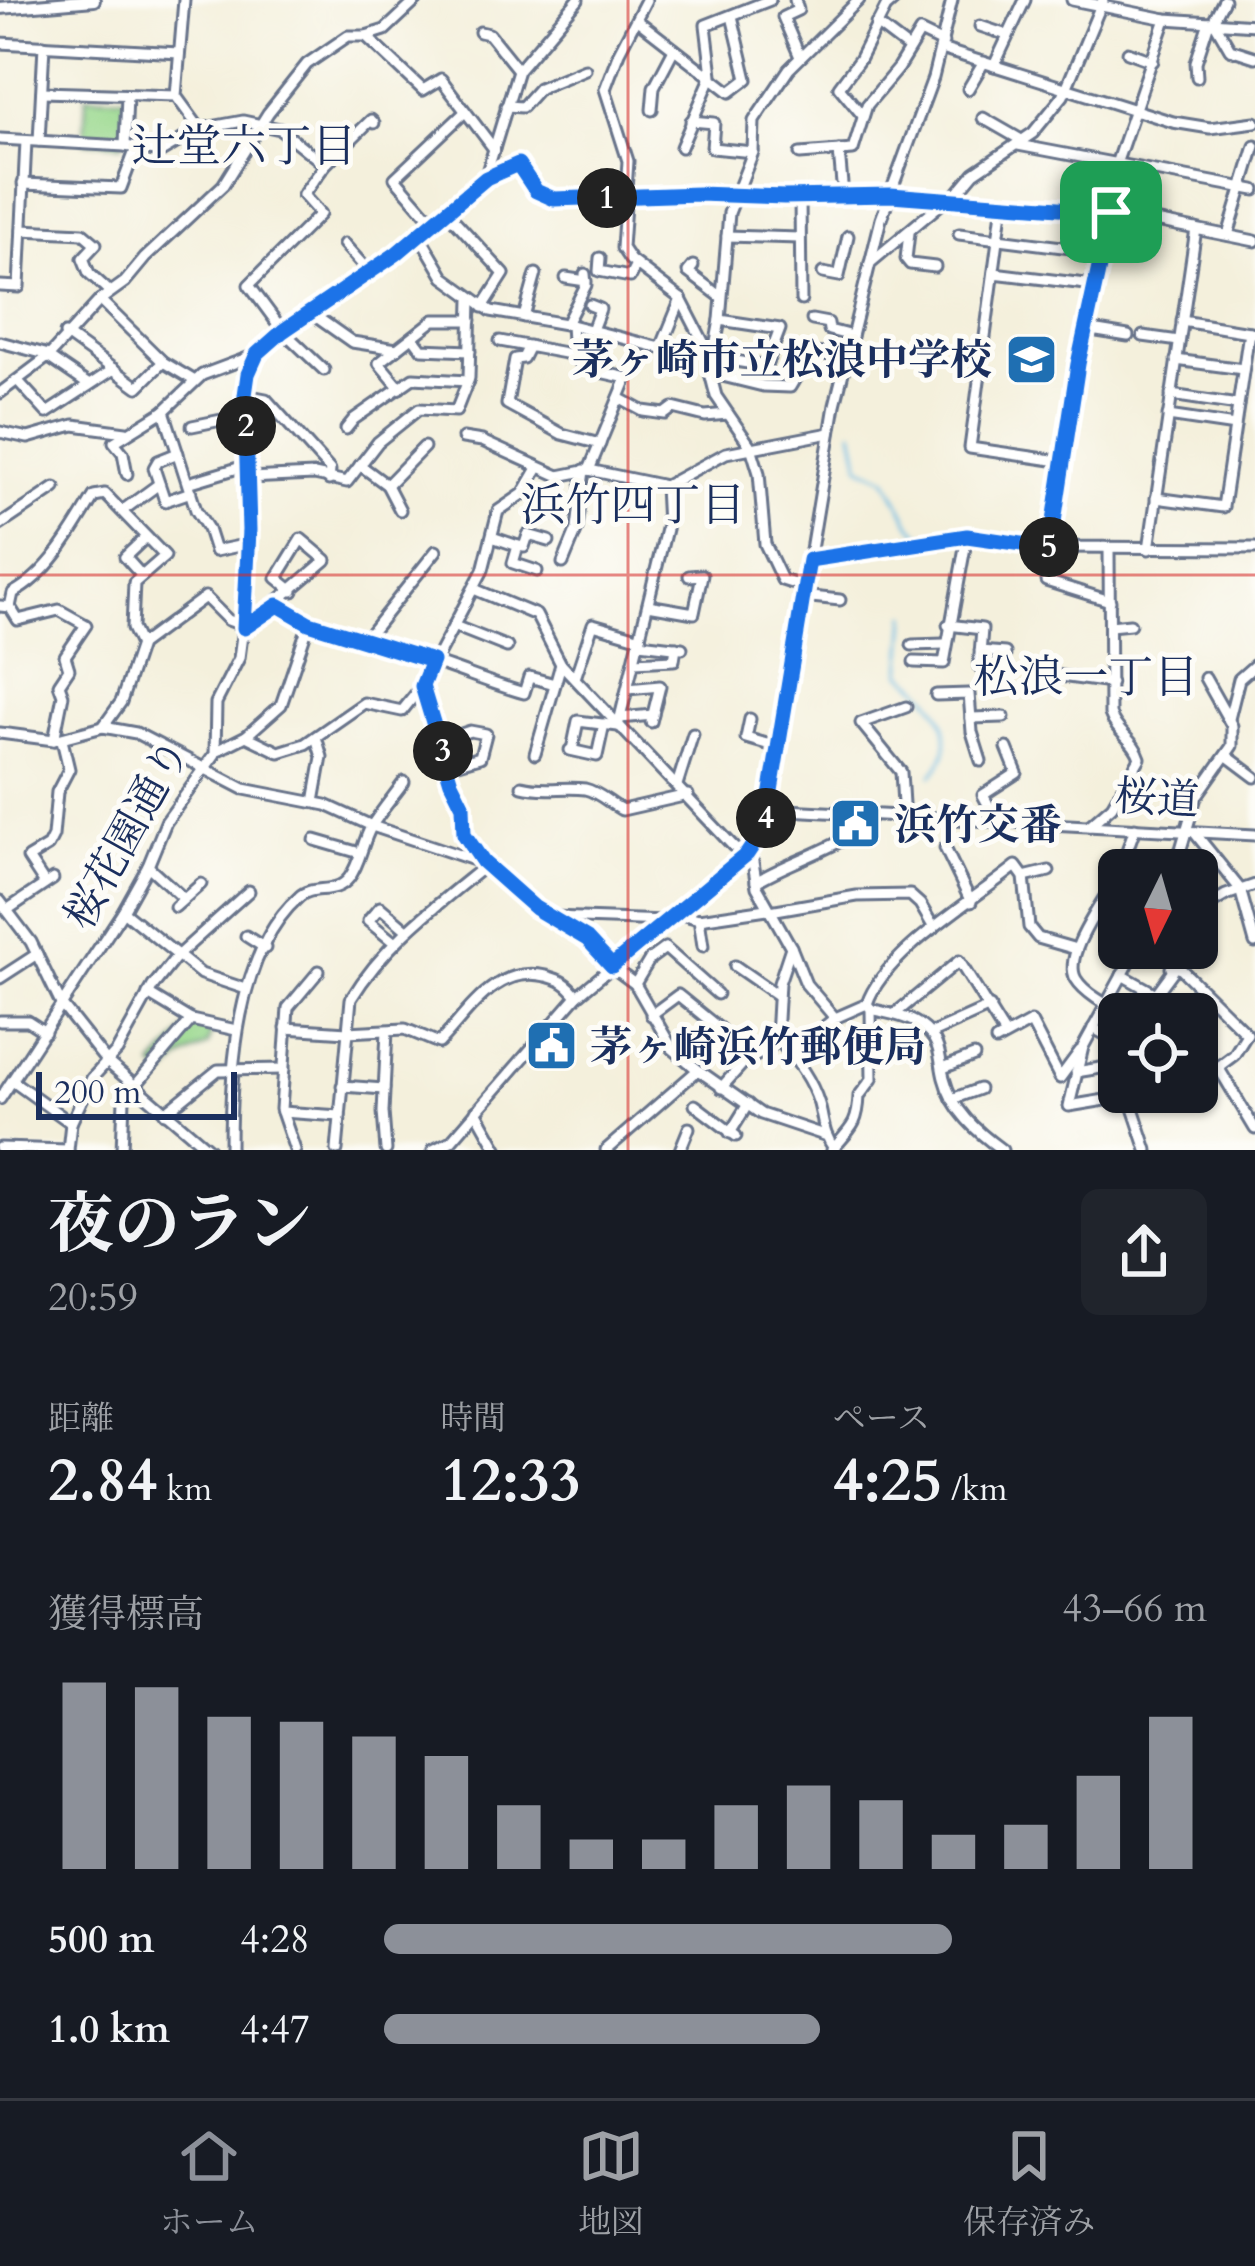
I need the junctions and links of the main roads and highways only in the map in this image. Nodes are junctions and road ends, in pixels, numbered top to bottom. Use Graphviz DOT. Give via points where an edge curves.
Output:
graph roads {
  1 [pos="94,0"];
  2 [pos="0,8"];
  1 -- 2 [label="main road"];
}
